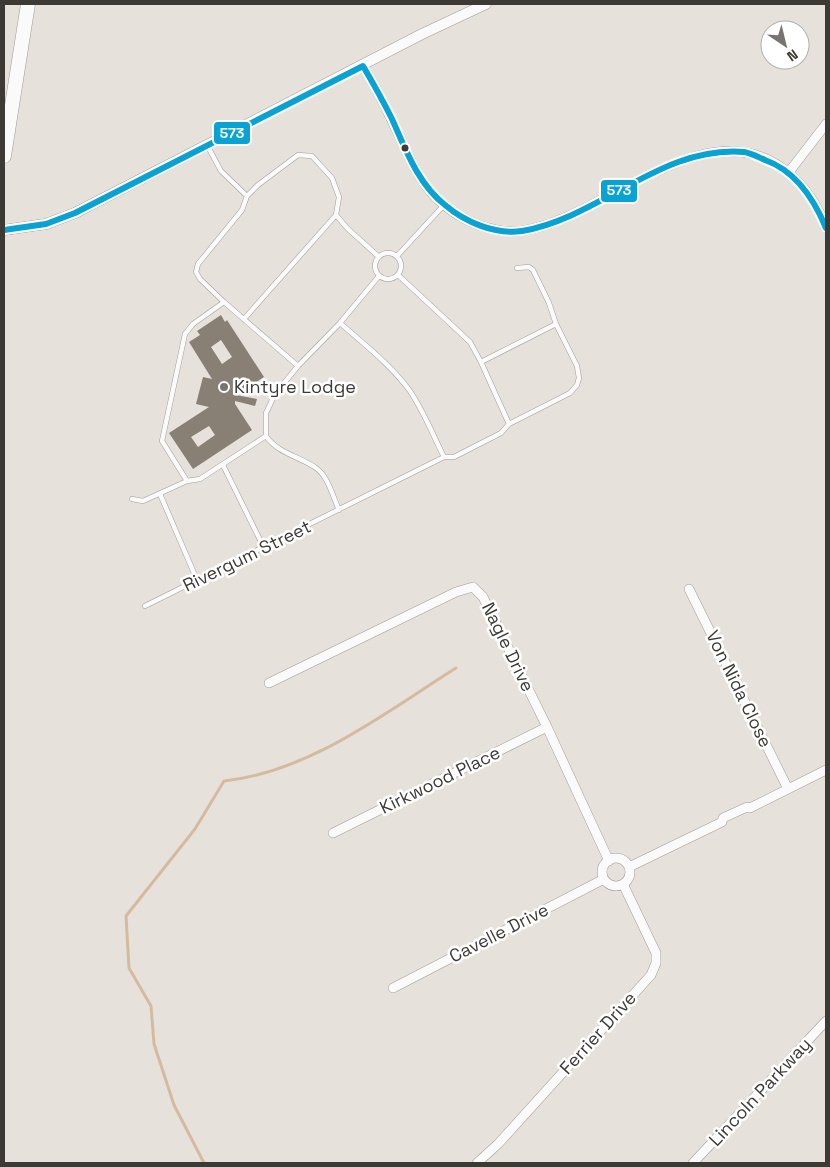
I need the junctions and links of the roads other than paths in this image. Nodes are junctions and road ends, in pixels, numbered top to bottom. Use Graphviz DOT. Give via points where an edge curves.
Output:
graph roads {
  1 [pos="28,4"];
  2 [pos="486,4"];
  3 [pos="363,66"];
  4 [pos="826,124"];
  5 [pos="207,145"];
  6 [pos="4,156"];
  7 [pos="789,172"];
  8 [pos="247,196"];
  9 [pos="444,205"];
  10 [pos="336,215"];
  11 [pos="826,228"];
  12 [pos="4,230"];
  13 [pos="397,256"];
  14 [pos="379,257"];
  15 [pos="517,268"];
  16 [pos="398,275"];
  17 [pos="379,276"];
  18 [pos="224,302"];
  19 [pos="244,319"];
  20 [pos="340,323"];
  21 [pos="556,324"];
  22 [pos="481,362"];
  23 [pos="298,366"];
  24 [pos="509,424"];
  25 [pos="266,436"];
  26 [pos="444,457"];
  27 [pos="223,465"];
  28 [pos="187,481"];
  29 [pos="160,494"];
  30 [pos="132,499"];
  31 [pos="339,510"];
  32 [pos="264,548"];
  33 [pos="197,580"];
  34 [pos="689,589"];
  35 [pos="145,606"];
  36 [pos="269,683"];
  37 [pos="547,727"];
  38 [pos="826,770"];
  39 [pos="788,789"];
  40 [pos="333,833"];
  41 [pos="609,860"];
  42 [pos="629,867"];
  43 [pos="604,879"];
  44 [pos="623,884"];
  45 [pos="393,988"];
  46 [pos="826,1021"];
  47 [pos="477,1163"];
  48 [pos="693,1163"];
  1 -- 6 [label="highway"];
  2 -- 3 [label="street"];
  3 -- 5 [label="street"];
  3 -- 9 [label="street" via="419,176 431,194"];
  4 -- 7 [label="street"];
  5 -- 8 [label="lane" via="221,171"];
  5 -- 12 [label="street" via="75,213 46,224"];
  7 -- 9 [label="street" via="769,160 744,152 717,152 657,171 566,218 520,231 490,229 464,219"];
  7 -- 11 [label="street" via="808,192"];
  8 -- 10 [label="lane" via="298,155 312,156 332,178 339,197"];
  8 -- 18 [label="lane" via="242,210 198,264 196,272"];
  9 -- 13 [label="lane"];
  10 -- 14 [label="lane"];
  10 -- 19 [label="lane"];
  13 -- 14 [label="lane" via="386,253"];
  13 -- 16 [label="lane" via="401,263"];
  14 -- 17 [label="lane" via="375,268"];
  15 -- 21 [label="lane" via="533,270"];
  16 -- 17 [label="lane" via="391,279"];
  16 -- 22 [label="lane" via="464,335"];
  17 -- 20 [label="lane"];
  18 -- 19 [label="lane"];
  18 -- 28 [label="lane" via="193,324 185,334 162,441"];
  19 -- 23 [label="lane"];
  20 -- 23 [label="lane"];
  20 -- 26 [label="lane" via="390,368 410,391"];
  21 -- 22 [label="lane"];
  21 -- 24 [label="lane, Rivergum Street" via="577,366 577,385 570,393"];
  22 -- 24 [label="lane"];
  23 -- 25 [label="lane" via="270,404 266,413"];
  24 -- 26 [label="lane, Rivergum Street" via="501,433 454,457"];
  25 -- 27 [label="lane"];
  25 -- 31 [label="lane" via="271,444 317,468 324,475"];
  26 -- 31 [label="lane, Rivergum Street"];
  27 -- 28 [label="lane" via="200,479"];
  27 -- 32 [label="lane"];
  28 -- 29 [label="lane"];
  29 -- 30 [label="lane" via="143,501"];
  29 -- 33 [label="lane"];
  31 -- 32 [label="lane, Rivergum Street"];
  32 -- 33 [label="lane, Rivergum Street"];
  33 -- 35 [label="lane, Rivergum Street"];
  34 -- 39 [label="street, Von Nida Close"];
  36 -- 37 [label="street, Nagle Drive" via="456,592 473,587 483,597"];
  37 -- 40 [label="street, Kirkwood Place"];
  37 -- 41 [label="street, Nagle Drive"];
  38 -- 39 [label="street"];
  39 -- 42 [label="street" via="723,818 722,822"];
  41 -- 42 [label="street" via="621,859"];
  41 -- 43 [label="street" via="604,867"];
  42 -- 44 [label="street" via="628,879"];
  43 -- 44 [label="street" via="614,886"];
  43 -- 45 [label="street, Cavelle Drive"];
  44 -- 47 [label="street, Ferrier Drive" via="656,953 651,975 498,1144"];
  46 -- 48 [label="street, Lincoln Parkway"];
}
